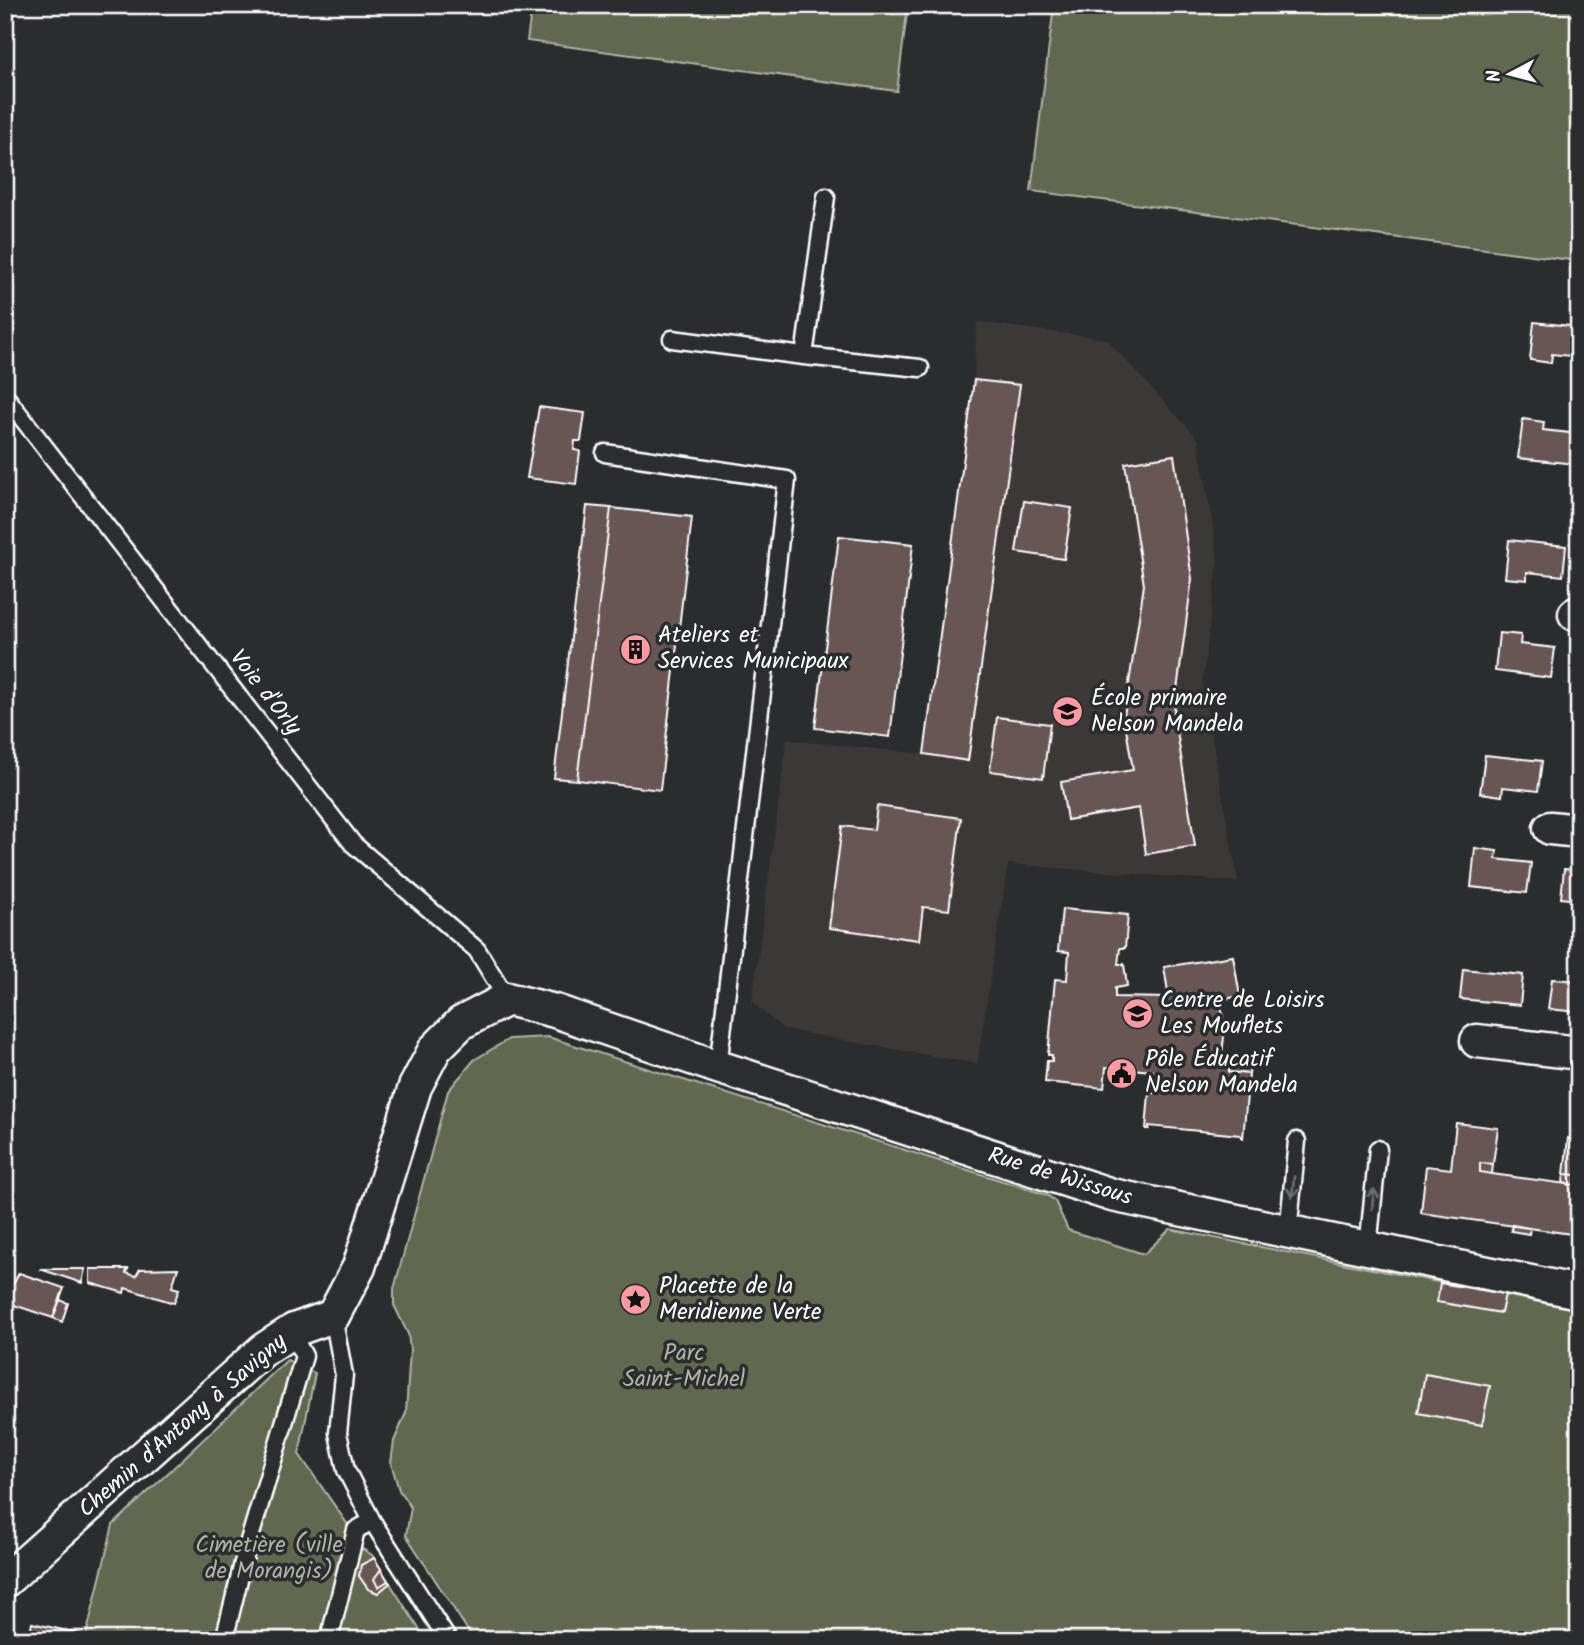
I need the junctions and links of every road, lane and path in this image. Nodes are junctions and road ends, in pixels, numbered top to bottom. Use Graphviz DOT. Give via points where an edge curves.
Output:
graph roads {
  1 [pos="826,197"];
  2 [pos="672,339"];
  3 [pos="804,356"];
  4 [pos="920,368"];
  5 [pos="5,396"];
  6 [pos="605,453"];
  7 [pos="506,999"];
  8 [pos="1477,1041"];
  9 [pos="1579,1053"];
  10 [pos="718,1068"];
  11 [pos="1297,1141"];
  12 [pos="1378,1149"];
  13 [pos="1288,1233"];
  14 [pos="1368,1248"];
  15 [pos="1579,1292"];
  16 [pos="333,1316"];
  17 [pos="290,1331"];
  18 [pos="372,1521"];
  19 [pos="5,1581"];
  20 [pos="224,1640"];
  21 [pos="329,1640"];
  22 [pos="448,1640"];
  1 -- 3 [label="lane"];
  2 -- 3 [label="lane"];
  3 -- 4 [label="lane"];
  5 -- 7 [label="lane, Voie d'Orly" via="353,844 477,950"];
  6 -- 10 [label="lane" via="787,480"];
  7 -- 10 [label="street, Rue de Wissous" via="555,1011"];
  7 -- 16 [label="street" via="461,1023 435,1049 415,1087 359,1267"];
  8 -- 9 [label="street"];
  10 -- 13 [label="street, Rue de Wissous" via="1097,1191"];
  11 -- 13 [label="lane, one-way"];
  14 -- 12 [label="lane, one-way"];
  13 -- 14 [label="street, Rue de Wissous"];
  14 -- 15 [label="street, Rue de Wissous"];
  16 -- 17 [label="street, Chemin d'Antony à Savigny"];
  16 -- 18 [label="lane" via="344,1375 338,1408 341,1452"];
  17 -- 19 [label="street, Chemin d'Antony à Savigny" via="263,1350"];
  17 -- 20 [label="lane" via="304,1356"];
  18 -- 21 [label="lane" via="356,1530"];
  18 -- 22 [label="lane"];
}
